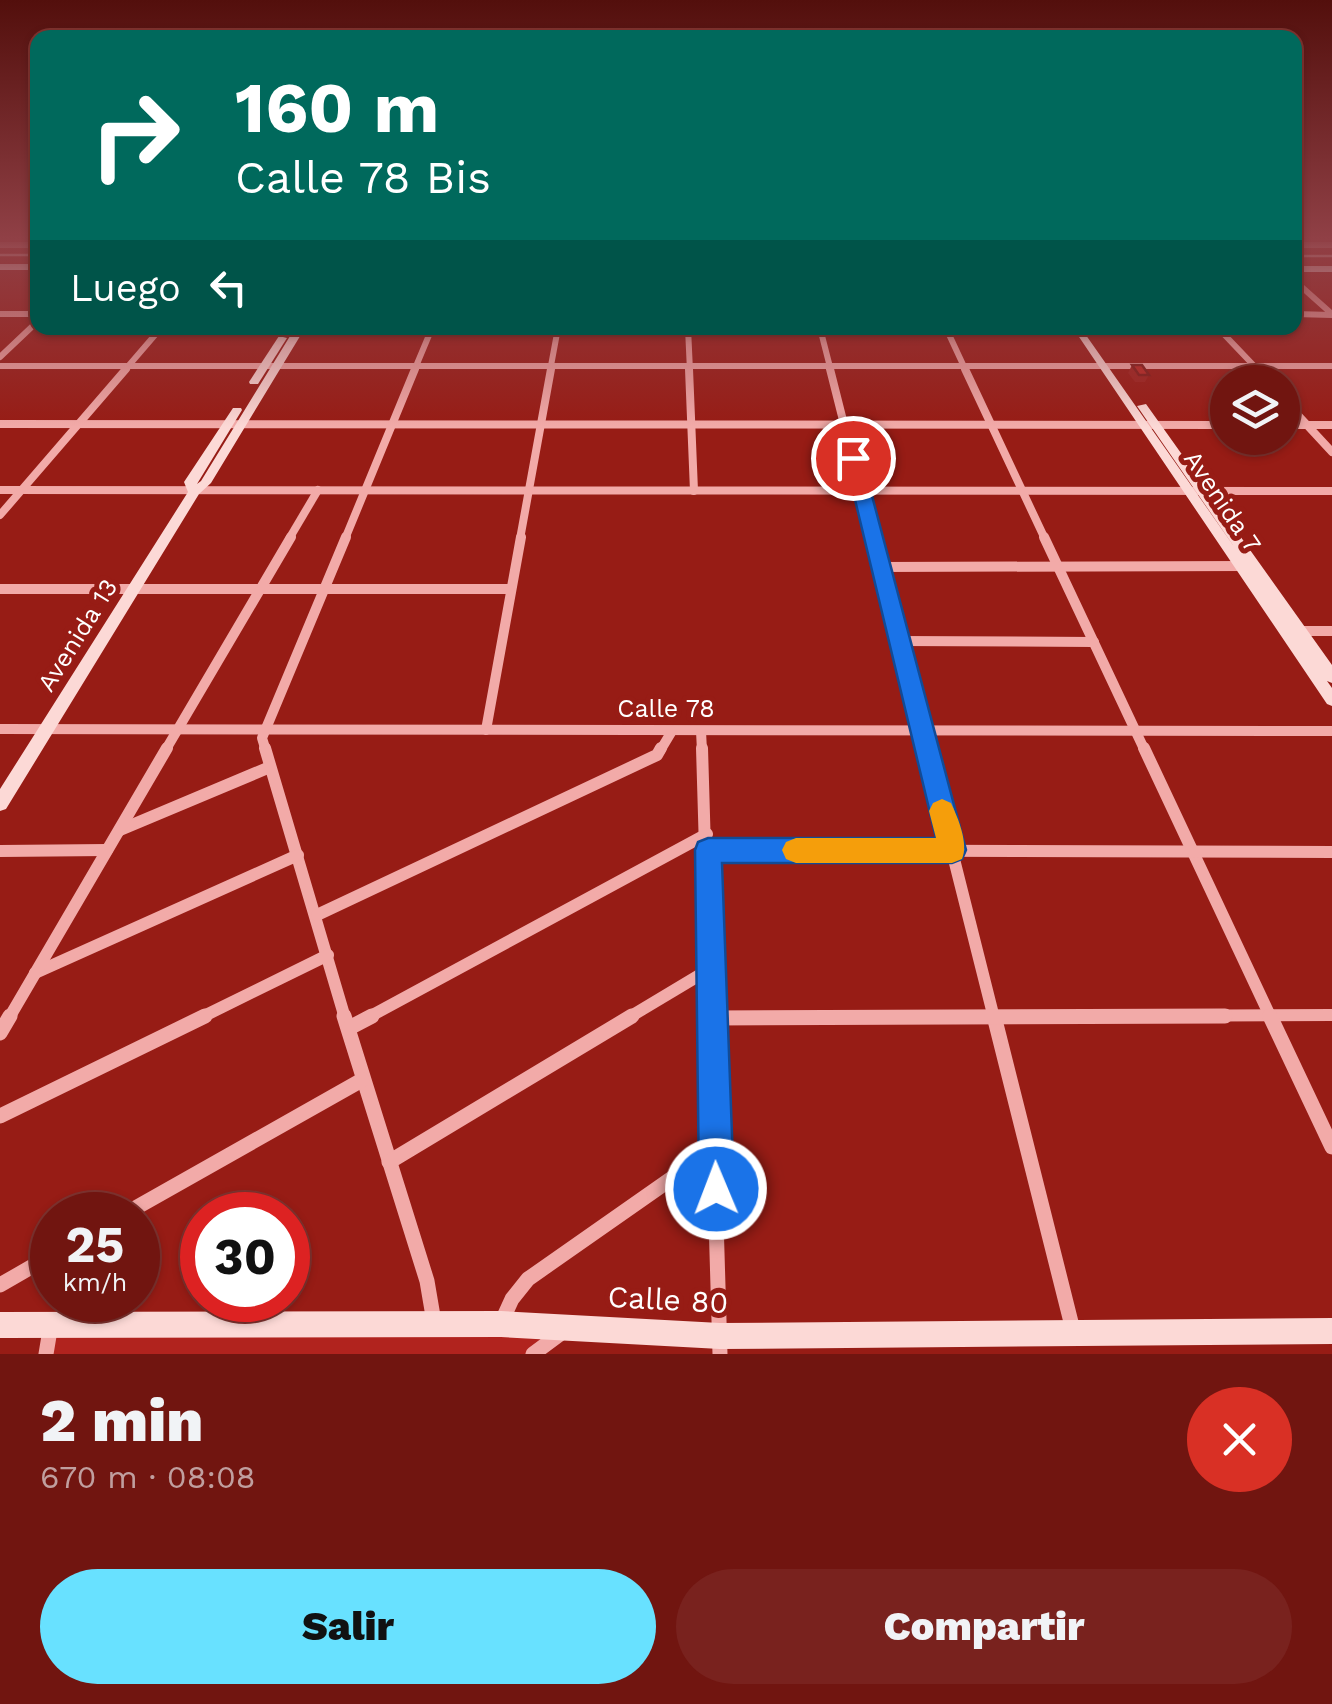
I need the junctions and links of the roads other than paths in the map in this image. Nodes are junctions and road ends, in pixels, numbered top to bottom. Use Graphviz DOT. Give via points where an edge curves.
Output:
graph roads {
  1 [pos="0,314"];
  2 [pos="1302,314"];
  3 [pos="1332,314"];
  4 [pos="30,316"];
  5 [pos="30,325"];
  6 [pos="154,335"];
  7 [pos="286,335"];
  8 [pos="294,335"];
  9 [pos="429,335"];
  10 [pos="557,335"];
  11 [pos="688,335"];
  12 [pos="822,335"];
  13 [pos="949,335"];
  14 [pos="1083,335"];
  15 [pos="1092,335"];
  16 [pos="1225,335"];
  17 [pos="0,357"];
  18 [pos="1253,365"];
  19 [pos="0,366"];
  20 [pos="128,366"];
  21 [pos="270,366"];
  22 [pos="416,366"];
  23 [pos="551,366"];
  24 [pos="690,366"];
  25 [pos="830,366"];
  26 [pos="964,366"];
  27 [pos="1109,366"];
  28 [pos="1210,366"];
  29 [pos="1300,366"];
  30 [pos="1332,366"];
  31 [pos="1300,417"];
  32 [pos="234,423"];
  33 [pos="0,424"];
  34 [pos="78,424"];
  35 [pos="393,424"];
  36 [pos="540,424"];
  37 [pos="692,424"];
  38 [pos="844,424"];
  39 [pos="992,424"];
  40 [pos="1149,424"];
  41 [pos="1210,425"];
  42 [pos="1300,425"];
  43 [pos="1308,425"];
  44 [pos="1332,425"];
  45 [pos="1332,452"];
  46 [pos="0,490"];
  47 [pos="23,490"];
  48 [pos="318,490"];
  49 [pos="367,490"];
  50 [pos="528,490"];
  51 [pos="1332,491"];
  52 [pos="194,492"];
  53 [pos="694,492"];
  54 [pos="862,492"];
  55 [pos="1024,492"];
  56 [pos="1196,492"];
  57 [pos="0,515"];
  58 [pos="1059,566"];
  59 [pos="1247,566"];
  60 [pos="880,567"];
  61 [pos="0,588"];
  62 [pos="261,588"];
  63 [pos="323,588"];
  64 [pos="131,589"];
  65 [pos="510,589"];
  66 [pos="1300,631"];
  67 [pos="1332,631"];
  68 [pos="900,642"];
  69 [pos="1094,642"];
  70 [pos="1332,677"];
  71 [pos="1332,700"];
  72 [pos="0,729"];
  73 [pos="47,729"];
  74 [pos="177,730"];
  75 [pos="486,730"];
  76 [pos="1136,730"];
  77 [pos="264,731"];
  78 [pos="672,731"];
  79 [pos="702,731"];
  80 [pos="922,731"];
  81 [pos="1332,731"];
  82 [pos="270,767"];
  83 [pos="0,804"];
  84 [pos="119,830"];
  85 [pos="707,834"];
  86 [pos="107,850"];
  87 [pos="708,850"];
  88 [pos="952,850"];
  89 [pos="0,851"];
  90 [pos="1332,852"];
  91 [pos="1196,853"];
  92 [pos="298,855"];
  93 [pos="317,915"];
  94 [pos="328,955"];
  95 [pos="708,970"];
  96 [pos="34,974"];
  97 [pos="6,1011"];
  98 [pos="1332,1014"];
  99 [pos="1271,1015"];
  100 [pos="711,1018"];
  101 [pos="995,1019"];
  102 [pos="349,1028"];
  103 [pos="0,1034"];
  104 [pos="362,1080"];
  105 [pos="0,1116"];
  106 [pos="1332,1147"];
  107 [pos="716,1153"];
  108 [pos="389,1162"];
  109 [pos="160,1194"];
  110 [pos="30,1267"];
  111 [pos="0,1284"];
  112 [pos="52,1323"];
  113 [pos="434,1324"];
  114 [pos="500,1324"];
  115 [pos="0,1325"];
  116 [pos="568,1327"];
  117 [pos="1332,1332"];
  118 [pos="1075,1336"];
  119 [pos="1248,1343"];
  120 [pos="720,1345"];
  121 [pos="989,1345"];
  122 [pos="46,1354"];
  123 [pos="533,1354"];
  1 -- 4 [label="street"];
  2 -- 3 [label="street"];
  5 -- 17 [label="street"];
  6 -- 20 [label="street"];
  7 -- 21 [label="street, Avenida 13"];
  8 -- 21 [label="street, Avenida 13"];
  9 -- 22 [label="street"];
  10 -- 23 [label="street"];
  11 -- 24 [label="street"];
  12 -- 25 [label="street"];
  13 -- 26 [label="street"];
  14 -- 27 [label="street, Avenida 7"];
  15 -- 27 [label="street, Avenida 7"];
  16 -- 18 [label="street"];
  19 -- 20 [label="street"];
  20 -- 21 [label="street"];
  20 -- 34 [label="street"];
  21 -- 22 [label="street"];
  21 -- 32 [label="street, Avenida 13"];
  22 -- 23 [label="street"];
  22 -- 35 [label="street"];
  23 -- 24 [label="street"];
  23 -- 36 [label="street"];
  24 -- 25 [label="street"];
  24 -- 37 [label="street"];
  25 -- 26 [label="street"];
  25 -- 38 [label="street"];
  26 -- 27 [label="street"];
  26 -- 39 [label="street"];
  27 -- 28 [label="street"];
  27 -- 40 [label="street, Avenida 7"];
  29 -- 30 [label="street"];
  31 -- 43 [label="street"];
  32 -- 34 [label="street"];
  32 -- 35 [label="street"];
  32 -- 52 [label="street, Avenida 13" via="205,483"];
  33 -- 34 [label="street"];
  34 -- 47 [label="street"];
  35 -- 36 [label="street"];
  35 -- 49 [label="street"];
  36 -- 37 [label="street"];
  36 -- 50 [label="street"];
  37 -- 38 [label="street"];
  37 -- 53 [label="street"];
  38 -- 39 [label="street"];
  38 -- 54 [label="street"];
  39 -- 40 [label="street"];
  39 -- 55 [label="street"];
  40 -- 41 [label="street"];
  40 -- 56 [label="street, Avenida 7"];
  42 -- 43 [label="street"];
  43 -- 44 [label="street"];
  43 -- 45 [label="street"];
  46 -- 47 [label="street"];
  47 -- 52 [label="street"];
  47 -- 57 [label="street"];
  48 -- 49 [label="street"];
  48 -- 52 [label="street"];
  48 -- 62 [label="street"];
  49 -- 50 [label="street"];
  49 -- 63 [label="street"];
  50 -- 53 [label="street"];
  50 -- 65 [label="street"];
  51 -- 56 [label="street"];
  52 -- 64 [label="street, Avenida 13"];
  53 -- 54 [label="street"];
  54 -- 55 [label="street"];
  54 -- 60 [label="street"];
  55 -- 56 [label="street"];
  55 -- 58 [label="street"];
  56 -- 59 [label="street, Avenida 7"];
  58 -- 59 [label="street"];
  58 -- 60 [label="street"];
  58 -- 69 [label="street"];
  59 -- 66 [label="street, Avenida 7"];
  59 -- 71 [label="street, Avenida 7"];
  60 -- 68 [label="street"];
  61 -- 64 [label="street"];
  62 -- 63 [label="street"];
  62 -- 64 [label="street"];
  62 -- 74 [label="street"];
  63 -- 65 [label="street"];
  63 -- 77 [label="street"];
  64 -- 73 [label="street, Avenida 13"];
  65 -- 75 [label="street"];
  66 -- 67 [label="street"];
  66 -- 70 [label="street, Avenida 7"];
  68 -- 69 [label="street"];
  68 -- 80 [label="street"];
  69 -- 76 [label="street"];
  72 -- 73 [label="street, Calle 78"];
  73 -- 74 [label="street, Calle 78"];
  73 -- 83 [label="street, Avenida 13"];
  74 -- 77 [label="street, Calle 78"];
  74 -- 84 [label="street"];
  75 -- 77 [label="street, Calle 78"];
  75 -- 78 [label="street, Calle 78"];
  76 -- 80 [label="street, Calle 78"];
  76 -- 81 [label="street, Calle 78"];
  76 -- 91 [label="street"];
  77 -- 82 [label="street"];
  78 -- 79 [label="street, Calle 78"];
  78 -- 93 [label="street" via="657,754"];
  79 -- 80 [label="street, Calle 78"];
  79 -- 85 [label="street"];
  80 -- 88 [label="street"];
  82 -- 84 [label="street"];
  82 -- 92 [label="street"];
  84 -- 86 [label="street"];
  85 -- 87 [label="street"];
  85 -- 102 [label="street"];
  86 -- 89 [label="street"];
  86 -- 96 [label="street"];
  87 -- 88 [label="street"];
  87 -- 95 [label="street"];
  88 -- 91 [label="street"];
  88 -- 101 [label="street"];
  90 -- 91 [label="street"];
  91 -- 99 [label="street"];
  92 -- 93 [label="street"];
  92 -- 96 [label="street"];
  93 -- 94 [label="street"];
  94 -- 102 [label="street"];
  94 -- 105 [label="street"];
  95 -- 100 [label="street"];
  95 -- 108 [label="street"];
  96 -- 97 [label="street"];
  97 -- 103 [label="street"];
  98 -- 99 [label="street"];
  99 -- 101 [label="street"];
  99 -- 106 [label="street"];
  100 -- 101 [label="street"];
  100 -- 107 [label="street"];
  101 -- 118 [label="street"];
  102 -- 104 [label="street"];
  104 -- 108 [label="street"];
  104 -- 109 [label="street"];
  107 -- 114 [label="street" via="528,1280"];
  107 -- 120 [label="street"];
  108 -- 113 [label="street"];
  110 -- 111 [label="street"];
  112 -- 113 [label="street, Calle 80"];
  112 -- 115 [label="street, Calle 80"];
  112 -- 122 [label="street"];
  113 -- 114 [label="street, Calle 80"];
  114 -- 116 [label="street, Calle 80"];
  116 -- 120 [label="street, Calle 80"];
  116 -- 123 [label="street"];
  117 -- 119 [label="street, Calle 80"];
  118 -- 119 [label="street, Calle 80"];
  118 -- 121 [label="street, Calle 80"];
  120 -- 121 [label="street, Calle 80"];
}
